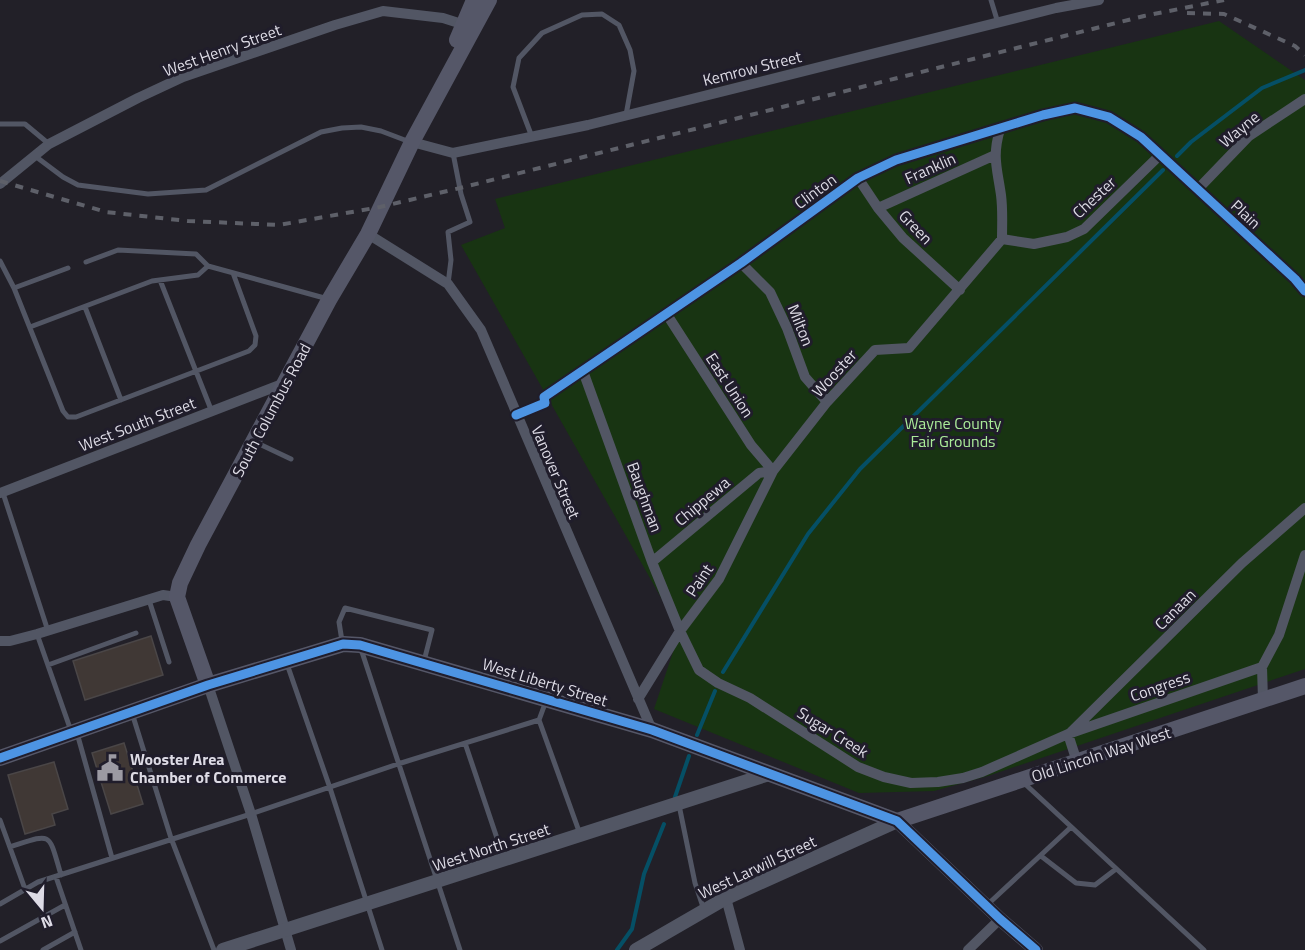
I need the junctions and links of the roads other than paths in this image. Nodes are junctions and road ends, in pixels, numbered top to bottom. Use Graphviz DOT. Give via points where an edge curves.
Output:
graph roads {
  1 [pos="474,0"];
  2 [pos="489,0"];
  3 [pos="991,0"];
  4 [pos="1099,0"];
  5 [pos="1055,4"];
  6 [pos="998,22"];
  7 [pos="469,26"];
  8 [pos="1305,99"];
  9 [pos="626,115"];
  10 [pos="0,124"];
  11 [pos="1000,129"];
  12 [pos="532,137"];
  13 [pos="412,142"];
  14 [pos="49,144"];
  15 [pos="453,153"];
  16 [pos="35,155"];
  17 [pos="995,155"];
  18 [pos="1164,157"];
  19 [pos="858,178"];
  20 [pos="0,184"];
  21 [pos="1198,189"];
  22 [pos="878,208"];
  23 [pos="368,234"];
  24 [pos="1002,239"];
  25 [pos="0,261"];
  26 [pos="86,262"];
  27 [pos="741,263"];
  28 [pos="208,266"];
  29 [pos="68,268"];
  30 [pos="233,273"];
  31 [pos="160,280"];
  32 [pos="448,284"];
  33 [pos="14,288"];
  34 [pos="960,290"];
  35 [pos="1305,291"];
  36 [pos="330,300"];
  37 [pos="85,307"];
  38 [pos="666,313"];
  39 [pos="30,327"];
  40 [pos="196,371"];
  41 [pos="583,371"];
  42 [pos="285,383"];
  43 [pos="120,400"];
  44 [pos="827,402"];
  45 [pos="212,411"];
  46 [pos="516,416"];
  47 [pos="254,441"];
  48 [pos="291,459"];
  49 [pos="773,471"];
  50 [pos="1,493"];
  51 [pos="1305,508"];
  52 [pos="1305,555"];
  53 [pos="652,562"];
  54 [pos="177,597"];
  55 [pos="149,600"];
  56 [pos="680,632"];
  57 [pos="42,633"];
  58 [pos="136,633"];
  59 [pos="0,641"];
  60 [pos="351,644"];
  61 [pos="169,662"];
  62 [pos="286,662"];
  63 [pos="424,662"];
  64 [pos="48,665"];
  65 [pos="1262,667"];
  66 [pos="208,685"];
  67 [pos="1305,686"];
  68 [pos="547,699"];
  69 [pos="638,699"];
  70 [pos="1263,700"];
  71 [pos="132,712"];
  72 [pos="539,720"];
  73 [pos="652,730"];
  74 [pos="74,732"];
  75 [pos="1068,734"];
  76 [pos="465,743"];
  77 [pos="0,758"];
  78 [pos="1077,762"];
  79 [pos="398,764"];
  80 [pos="769,774"];
  81 [pos="1020,780"];
  82 [pos="330,788"];
  83 [pos="678,804"];
  84 [pos="250,814"];
  85 [pos="0,820"];
  86 [pos="897,822"];
  87 [pos="1070,828"];
  88 [pos="581,835"];
  89 [pos="171,838"];
  90 [pos="10,847"];
  91 [pos="1041,856"];
  92 [pos="112,858"];
  93 [pos="504,860"];
  94 [pos="1116,869"];
  95 [pos="59,876"];
  96 [pos="438,882"];
  97 [pos="25,889"];
  98 [pos="726,898"];
  99 [pos="0,904"];
  100 [pos="65,904"];
  101 [pos="367,904"];
  102 [pos="986,906"];
  103 [pos="704,910"];
  104 [pos="1000,919"];
  105 [pos="284,931"];
  106 [pos="75,932"];
  107 [pos="0,942"];
  108 [pos="43,950"];
  109 [pos="81,950"];
  110 [pos="214,950"];
  111 [pos="223,950"];
  112 [pos="291,950"];
  113 [pos="382,950"];
  114 [pos="460,950"];
  115 [pos="636,950"];
  116 [pos="740,950"];
  117 [pos="968,950"];
  118 [pos="1036,950"];
  119 [pos="1204,950"];
  1 -- 7 [label="main road, South Columbus Road"];
  2 -- 7 [label="main road, South Columbus Road"];
  3 -- 6 [label="lane"];
  4 -- 5 [label="street, Kemrow Street"];
  5 -- 6 [label="street, Kemrow Street"];
  6 -- 9 [label="street, Kemrow Street"];
  7 -- 13 [label="main road, South Columbus Road"];
  7 -- 14 [label="street, West Henry Street" via="443,18 383,11 183,77"];
  8 -- 21 [label="street, Wayne" via="1249,136"];
  9 -- 12 [label="street, Kemrow Street"];
  9 -- 12 [label="lane" via="634,70 630,50 619,25 602,14 582,15 542,33 519,58 513,87"];
  10 -- 14 [label="lane" via="25,124"];
  11 -- 17 [label="street"];
  11 -- 18 [label="street, Clinton" via="1075,108 1109,117"];
  11 -- 19 [label="street, Clinton" via="896,160"];
  12 -- 15 [label="street, Kemrow Street"];
  13 -- 15 [label="street, Kemrow Street"];
  13 -- 16 [label="lane" via="362,127 321,132 206,190 148,194 78,185"];
  13 -- 23 [label="main road, South Columbus Road"];
  14 -- 16 [label="street, West Henry Street"];
  15 -- 32 [label="lane" via="470,222 448,232"];
  16 -- 20 [label="street, West Henry Street"];
  17 -- 22 [label="street, Franklin"];
  17 -- 24 [label="street"];
  18 -- 21 [label="street, Plain"];
  18 -- 24 [label="street, Chester" via="1084,229 1034,244"];
  19 -- 22 [label="street, Green"];
  19 -- 27 [label="street, Clinton"];
  21 -- 35 [label="street, Plain"];
  22 -- 34 [label="street, Green" via="903,238"];
  23 -- 32 [label="street, Vanover Street"];
  23 -- 36 [label="main road, South Columbus Road"];
  24 -- 34 [label="street, Wooster"];
  25 -- 33 [label="lane"];
  26 -- 28 [label="lane" via="118,250 196,254"];
  27 -- 38 [label="street, Clinton"];
  27 -- 44 [label="street, Milton" via="770,292 805,377"];
  28 -- 30 [label="lane"];
  28 -- 31 [label="lane" via="198,275"];
  29 -- 33 [label="lane"];
  30 -- 36 [label="lane"];
  30 -- 40 [label="lane" via="256,336 255,345 249,351"];
  31 -- 37 [label="lane"];
  31 -- 40 [label="lane"];
  32 -- 46 [label="street, Vanover Street" via="481,330"];
  33 -- 39 [label="lane"];
  34 -- 44 [label="street, Wooster" via="909,348 875,350"];
  36 -- 42 [label="main road, South Columbus Road"];
  37 -- 39 [label="lane"];
  37 -- 43 [label="lane"];
  38 -- 41 [label="street, Clinton"];
  38 -- 49 [label="street, East Union" via="751,445"];
  39 -- 43 [label="lane" via="68,417"];
  40 -- 43 [label="lane"];
  40 -- 45 [label="lane"];
  41 -- 46 [label="street, Clinton" via="544,398 546,403"];
  41 -- 53 [label="street, Baughman"];
  42 -- 45 [label="street, West South Street"];
  42 -- 47 [label="main road, South Columbus Road"];
  44 -- 49 [label="street, Wooster"];
  45 -- 50 [label="street, West South Street"];
  46 -- 69 [label="street, Vanover Street"];
  47 -- 48 [label="lane"];
  47 -- 54 [label="main road, South Columbus Road" via="185,570"];
  49 -- 53 [label="street, Chippewa" via="759,473"];
  49 -- 56 [label="street, Paint" via="719,579"];
  50 -- 57 [label="lane"];
  51 -- 75 [label="street, Canaan" via="1242,563"];
  52 -- 65 [label="street" via="1279,635"];
  53 -- 56 [label="street, Baughman"];
  54 -- 55 [label="street" via="163,595"];
  54 -- 66 [label="main road"];
  55 -- 57 [label="street"];
  55 -- 61 [label="lane"];
  56 -- 69 [label="street, Paint"];
  56 -- 75 [label="street, Sugar Creek" via="699,670 858,767 884,777 911,783 963,778"];
  57 -- 59 [label="street"];
  57 -- 64 [label="lane"];
  58 -- 64 [label="lane"];
  60 -- 62 [label="main road"];
  60 -- 63 [label="main road, West Liberty Street"];
  60 -- 63 [label="lane" via="339,622 345,608 432,630"];
  60 -- 79 [label="lane"];
  62 -- 66 [label="main road"];
  62 -- 82 [label="lane"];
  63 -- 68 [label="main road, West Liberty Street"];
  64 -- 74 [label="lane"];
  65 -- 70 [label="street"];
  65 -- 75 [label="street, Congress"];
  66 -- 71 [label="main road"];
  66 -- 84 [label="street"];
  67 -- 70 [label="main road, Old Lincoln Way West"];
  68 -- 72 [label="lane"];
  68 -- 73 [label="main road, West Liberty Street"];
  69 -- 73 [label="street, Vanover Street"];
  70 -- 78 [label="main road, Old Lincoln Way West"];
  71 -- 74 [label="main road"];
  71 -- 89 [label="lane"];
  72 -- 76 [label="lane"];
  72 -- 88 [label="lane"];
  73 -- 80 [label="main road, West Liberty Street"];
  74 -- 77 [label="main road"];
  74 -- 92 [label="lane"];
  75 -- 78 [label="street"];
  76 -- 79 [label="lane"];
  76 -- 93 [label="lane"];
  78 -- 81 [label="main road, Old Lincoln Way West"];
  79 -- 82 [label="lane"];
  79 -- 96 [label="lane"];
  80 -- 83 [label="street, West North Street"];
  80 -- 86 [label="main road, West Liberty Street"];
  81 -- 86 [label="main road, Old Lincoln Way West"];
  81 -- 87 [label="lane"];
  82 -- 84 [label="lane"];
  82 -- 101 [label="lane"];
  83 -- 88 [label="street, West North Street"];
  83 -- 103 [label="lane" via="694,883"];
  84 -- 89 [label="lane"];
  84 -- 105 [label="street"];
  85 -- 90 [label="lane"];
  86 -- 98 [label="street, West Larwill Street"];
  86 -- 102 [label="street, West Liberty Street"];
  87 -- 91 [label="lane"];
  87 -- 94 [label="lane"];
  88 -- 93 [label="street, West North Street"];
  89 -- 92 [label="lane"];
  89 -- 110 [label="lane"];
  90 -- 95 [label="lane" via="42,837 48,839"];
  90 -- 97 [label="lane"];
  91 -- 94 [label="lane" via="1076,884 1095,885"];
  91 -- 102 [label="lane"];
  92 -- 95 [label="lane"];
  93 -- 96 [label="street, West North Street"];
  94 -- 119 [label="lane"];
  95 -- 97 [label="lane"];
  95 -- 100 [label="lane"];
  96 -- 101 [label="street, West North Street"];
  96 -- 114 [label="lane"];
  97 -- 99 [label="lane"];
  98 -- 103 [label="street, West Larwill Street"];
  98 -- 116 [label="street"];
  100 -- 106 [label="lane"];
  100 -- 107 [label="lane"];
  101 -- 105 [label="street, West North Street"];
  101 -- 113 [label="lane"];
  102 -- 104 [label="street, West Liberty Street"];
  103 -- 115 [label="street, West Larwill Street"];
  104 -- 117 [label="street"];
  104 -- 118 [label="street, West Liberty Street"];
  105 -- 111 [label="street, West North Street"];
  105 -- 112 [label="street"];
  106 -- 108 [label="lane"];
  106 -- 109 [label="lane"];
}
